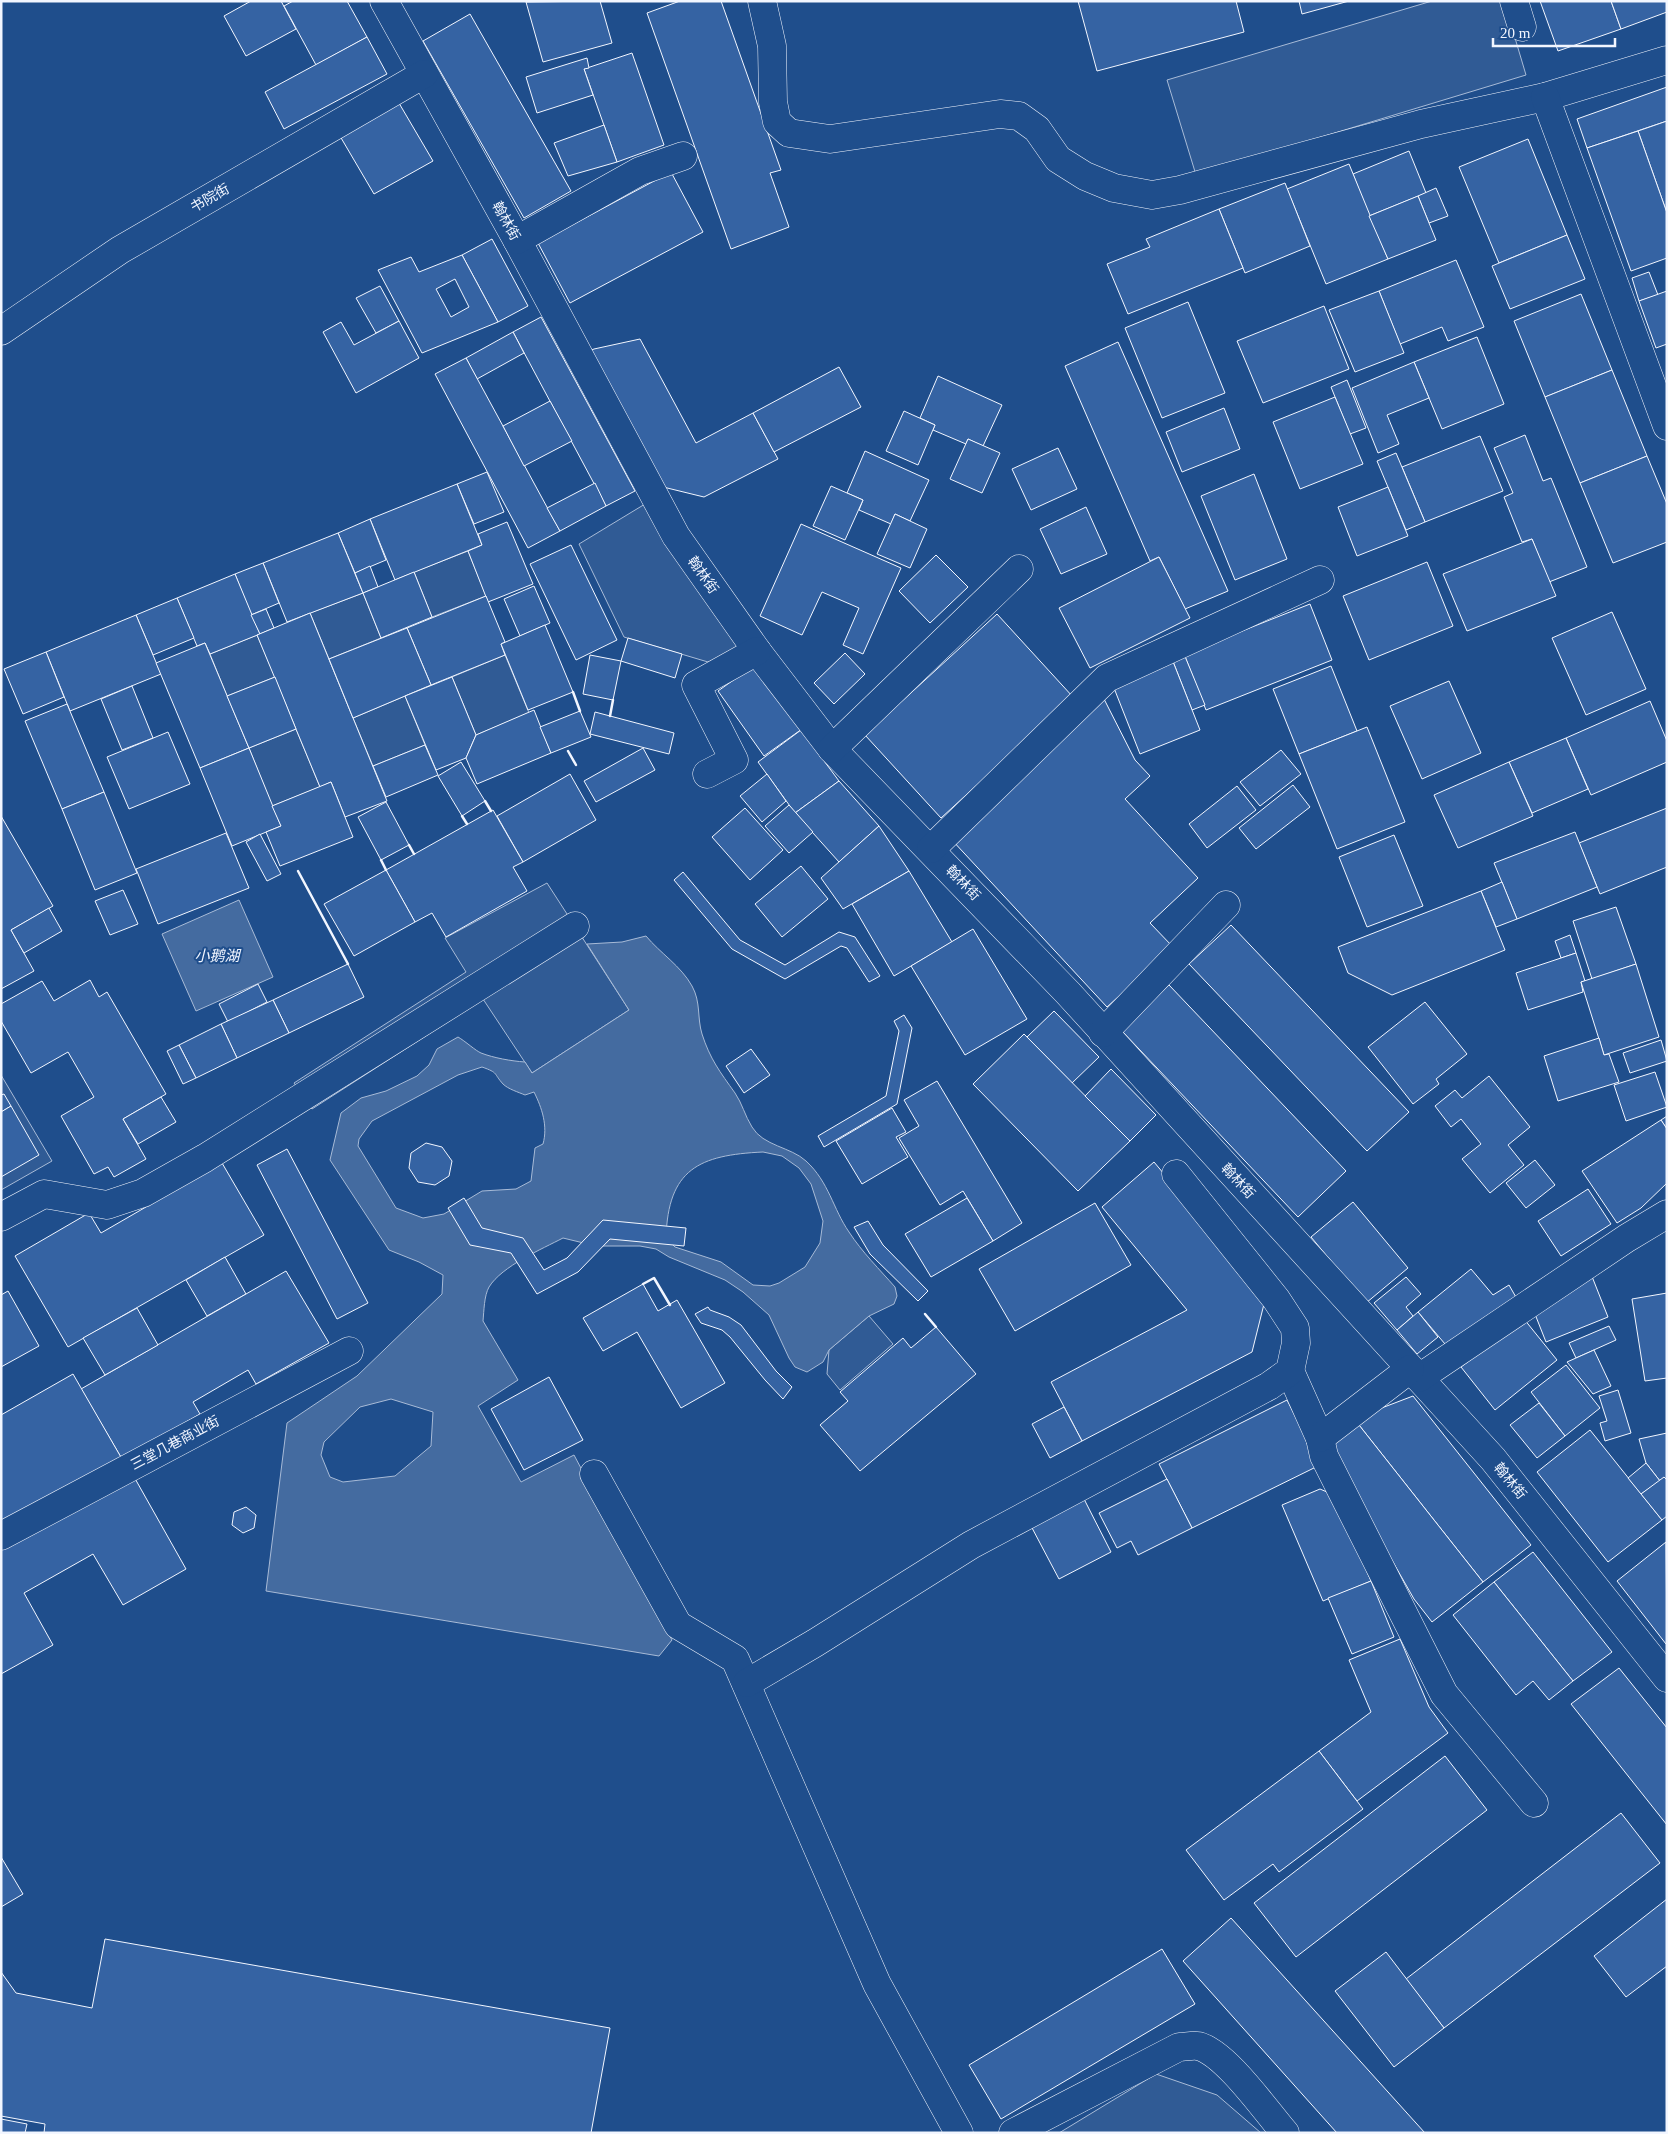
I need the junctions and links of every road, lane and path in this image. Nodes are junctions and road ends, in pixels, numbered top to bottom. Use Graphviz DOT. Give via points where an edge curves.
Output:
graph roads {
  1 [pos="384,1"];
  2 [pos="762,1"];
  3 [pos="1514,1"];
  4 [pos="1522,27"];
  5 [pos="1667,60"];
  6 [pos="424,74"];
  7 [pos="1545,97"];
  8 [pos="683,156"];
  9 [pos="517,240"];
  10 [pos="1,332"];
  11 [pos="1667,426"];
  12 [pos="1019,569"];
  13 [pos="1320,580"];
  14 [pos="756,651"];
  15 [pos="832,749"];
  16 [pos="707,774"];
  17 [pos="931,849"];
  18 [pos="1226,905"];
  19 [pos="575,926"];
  20 [pos="1103,1032"];
  21 [pos="1176,1174"];
  22 [pos="1667,1214"];
  23 [pos="1,1217"];
  24 [pos="349,1351"];
  25 [pos="1290,1371"];
  26 [pos="1415,1373"];
  27 [pos="1320,1438"];
  28 [pos="594,1474"];
  29 [pos="1,1536"];
  30 [pos="1667,1678"];
  31 [pos="747,1683"];
  32 [pos="1534,1803"];
  33 [pos="959,2133"];
  34 [pos="1013,2133"];
  35 [pos="1285,2133"];
  1 -- 6 [label="street, 翰林街"];
  2 -- 7 [label="street" via="772,46 773,102 777,122 789,133 830,139 1000,114 1019,116 1037,129 1058,159 1085,176 1114,188 1152,195 1421,124"];
  3 -- 4 [label="street"];
  5 -- 7 [label="street"];
  6 -- 9 [label="street, 翰林街"];
  6 -- 10 [label="street, 书院街" via="120,250"];
  7 -- 11 [label="street"];
  8 -- 9 [label="street" via="640,172"];
  9 -- 14 [label="street, 翰林街" via="676,536"];
  12 -- 15 [label="street"];
  13 -- 17 [label="street" via="1107,678"];
  14 -- 15 [label="street, 翰林街"];
  14 -- 16 [label="street" via="696,685 734,760"];
  15 -- 17 [label="street, 翰林街"];
  17 -- 20 [label="street, 翰林街"];
  18 -- 20 [label="street"];
  19 -- 23 [label="street" via="205,1158 142,1193 107,1205 44,1194"];
  20 -- 26 [label="street, 翰林街"];
  21 -- 25 [label="street" via="1276,1299 1295,1328 1296,1343"];
  22 -- 26 [label="street"];
  24 -- 29 [label="street, 三堂几巷商业街"];
  25 -- 27 [label="street"];
  25 -- 31 [label="street" via="1269,1386 971,1545"];
  26 -- 27 [label="street"];
  26 -- 30 [label="street, 翰林街" via="1493,1460"];
  27 -- 32 [label="street" via="1324,1456 1444,1694"];
  28 -- 31 [label="street" via="678,1625 735,1658"];
  31 -- 33 [label="street" via="877,1984"];
  34 -- 35 [label="street" via="1179,2047 1198,2046 1225,2062"];
}
